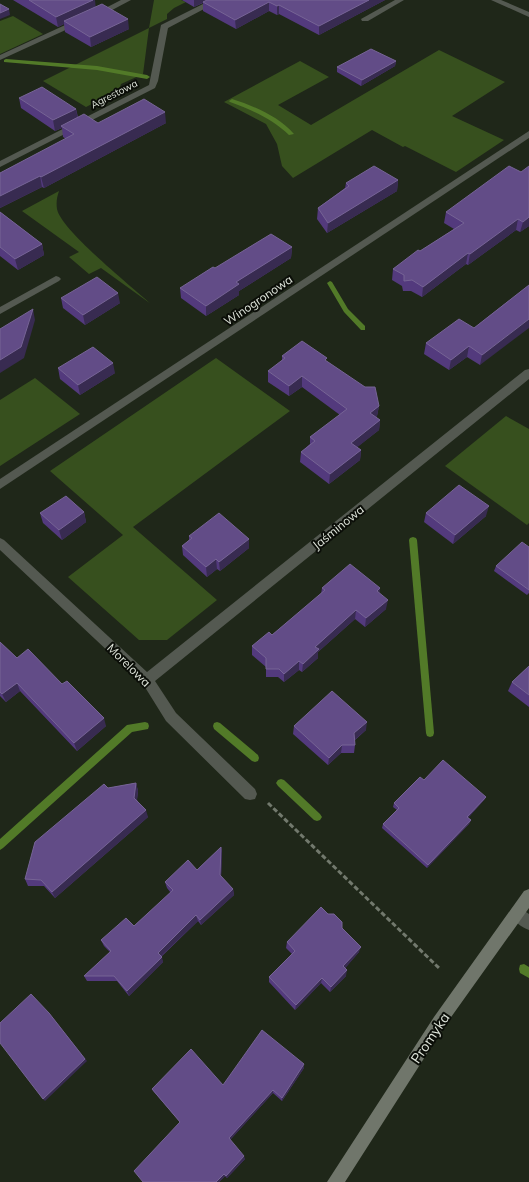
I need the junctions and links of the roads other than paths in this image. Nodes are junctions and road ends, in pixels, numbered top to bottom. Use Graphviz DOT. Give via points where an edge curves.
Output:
graph roads {
  1 [pos="127,0"];
  2 [pos="217,0"];
  3 [pos="400,0"];
  4 [pos="495,0"];
  5 [pos="529,16"];
  6 [pos="365,19"];
  7 [pos="0,58"];
  8 [pos="529,134"];
  9 [pos="0,164"];
  10 [pos="56,279"];
  11 [pos="0,312"];
  12 [pos="529,373"];
  13 [pos="0,486"];
  14 [pos="0,544"];
  15 [pos="147,680"];
  16 [pos="250,794"];
  17 [pos="529,896"];
  18 [pos="517,912"];
  19 [pos="529,923"];
  20 [pos="335,1182"];
  1 -- 7 [label="street"];
  2 -- 9 [label="street, Agrestowa" via="164,27 152,86"];
  3 -- 6 [label="street"];
  4 -- 5 [label="street"];
  8 -- 13 [label="street, Winogronowa"];
  10 -- 11 [label="street"];
  12 -- 15 [label="street, Jaśminowa"];
  14 -- 15 [label="street, Morelowa"];
  15 -- 16 [label="street, Morelowa" via="171,717"];
  17 -- 18 [label="street, Promyka"];
  18 -- 19 [label="street"];
  18 -- 20 [label="street, Promyka" via="439,1022"];
}
